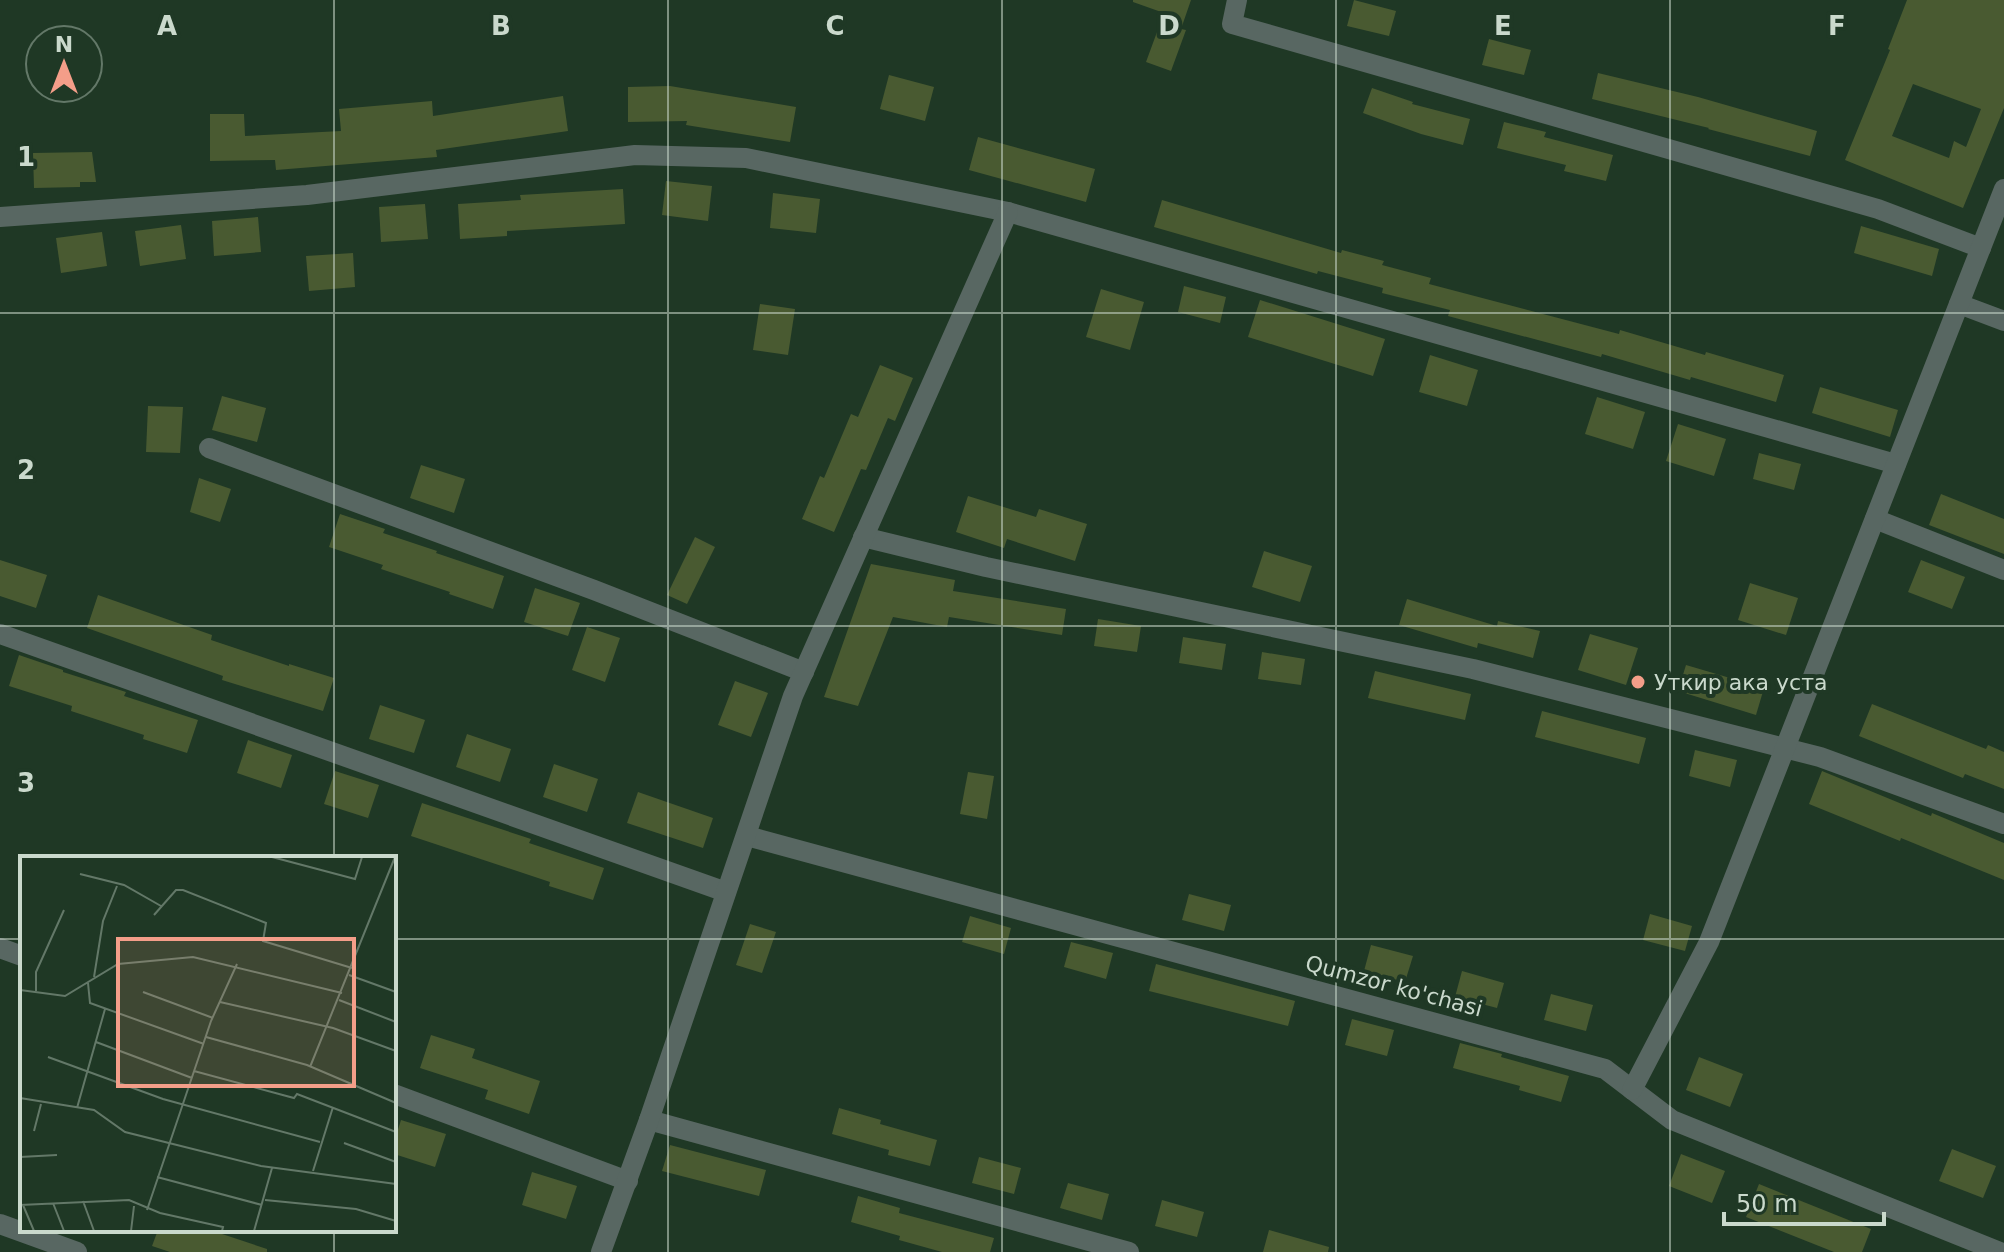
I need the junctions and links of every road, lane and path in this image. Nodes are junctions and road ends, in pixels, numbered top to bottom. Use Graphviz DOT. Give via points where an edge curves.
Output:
graph roads {
  1 [pos="1237,0"];
  2 [pos="2004,189"];
  3 [pos="1008,212"];
  4 [pos="0,217"];
  5 [pos="1981,248"];
  6 [pos="1959,304"];
  7 [pos="2004,321"];
  8 [pos="209,448"];
  9 [pos="1896,464"];
  10 [pos="1875,519"];
  11 [pos="863,537"];
  12 [pos="2004,570"];
  13 [pos="0,634"];
  14 [pos="804,672"];
  15 [pos="1784,748"];
  16 [pos="2004,824"];
  17 [pos="747,836"];
  18 [pos="726,892"];
  19 [pos="0,948"];
  20 [pos="20,955"];
  21 [pos="1632,1090"];
  22 [pos="396,1095"];
  23 [pos="649,1120"];
  24 [pos="628,1181"];
  25 [pos="0,1224"];
  26 [pos="20,1231"];
  27 [pos="22,1232"];
  28 [pos="77,1252"];
  29 [pos="601,1252"];
  30 [pos="1129,1252"];
  31 [pos="2000,1252"];
  1 -- 5 [label="street" via="1232,24 1878,209"];
  2 -- 5 [label="street"];
  3 -- 4 [label="street" via="746,158 635,155 307,195"];
  3 -- 9 [label="street"];
  3 -- 11 [label="street"];
  5 -- 6 [label="street"];
  6 -- 7 [label="street"];
  6 -- 9 [label="street"];
  8 -- 14 [label="street"];
  9 -- 10 [label="street"];
  10 -- 12 [label="street"];
  10 -- 15 [label="street"];
  11 -- 14 [label="street"];
  11 -- 15 [label="street" via="1473,669"];
  13 -- 18 [label="street"];
  14 -- 17 [label="street"];
  15 -- 16 [label="street"];
  15 -- 21 [label="street" via="1709,942"];
  17 -- 18 [label="street"];
  17 -- 21 [label="street, Qumzor ko'chasi" via="1605,1069"];
  18 -- 23 [label="street"];
  19 -- 20 [label="street"];
  21 -- 31 [label="street, Qumzor ko'chasi" via="1672,1120"];
  22 -- 24 [label="street"];
  23 -- 24 [label="street"];
  23 -- 30 [label="street"];
  24 -- 29 [label="street"];
  25 -- 26 [label="street"];
  27 -- 28 [label="street"];
}
